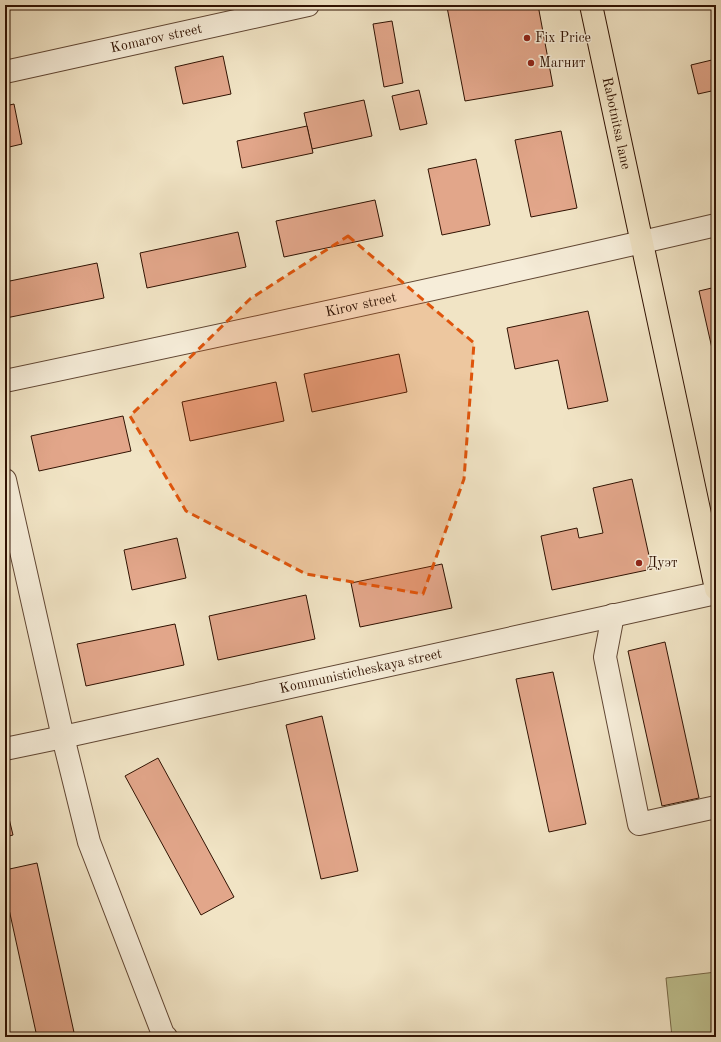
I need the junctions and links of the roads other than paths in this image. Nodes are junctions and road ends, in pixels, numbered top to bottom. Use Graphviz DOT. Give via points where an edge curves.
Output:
graph roads {
  1 [pos="308,5"];
  2 [pos="591,5"];
  3 [pos="5,72"];
  4 [pos="716,225"];
  5 [pos="642,242"];
  6 [pos="5,381"];
  7 [pos="5,480"];
  8 [pos="716,589"];
  9 [pos="716,593"];
  10 [pos="613,615"];
  11 [pos="63,737"];
  12 [pos="5,748"];
  13 [pos="716,807"];
  14 [pos="163,1036"];
  1 -- 3 [label="street, Komarov street"];
  2 -- 5 [label="main road, Rabotnitsa lane"];
  4 -- 5 [label="street, Kirov street"];
  5 -- 6 [label="street, Kirov street"];
  5 -- 8 [label="main road, Rabotnitsa lane"];
  7 -- 11 [label="street"];
  9 -- 10 [label="street, Kommunisticheskaya street"];
  10 -- 11 [label="street, Kommunisticheskaya street"];
  10 -- 13 [label="street" via="605,657 639,824"];
  11 -- 12 [label="street, Kommunisticheskaya street"];
  11 -- 14 [label="street" via="89,842"];
}
